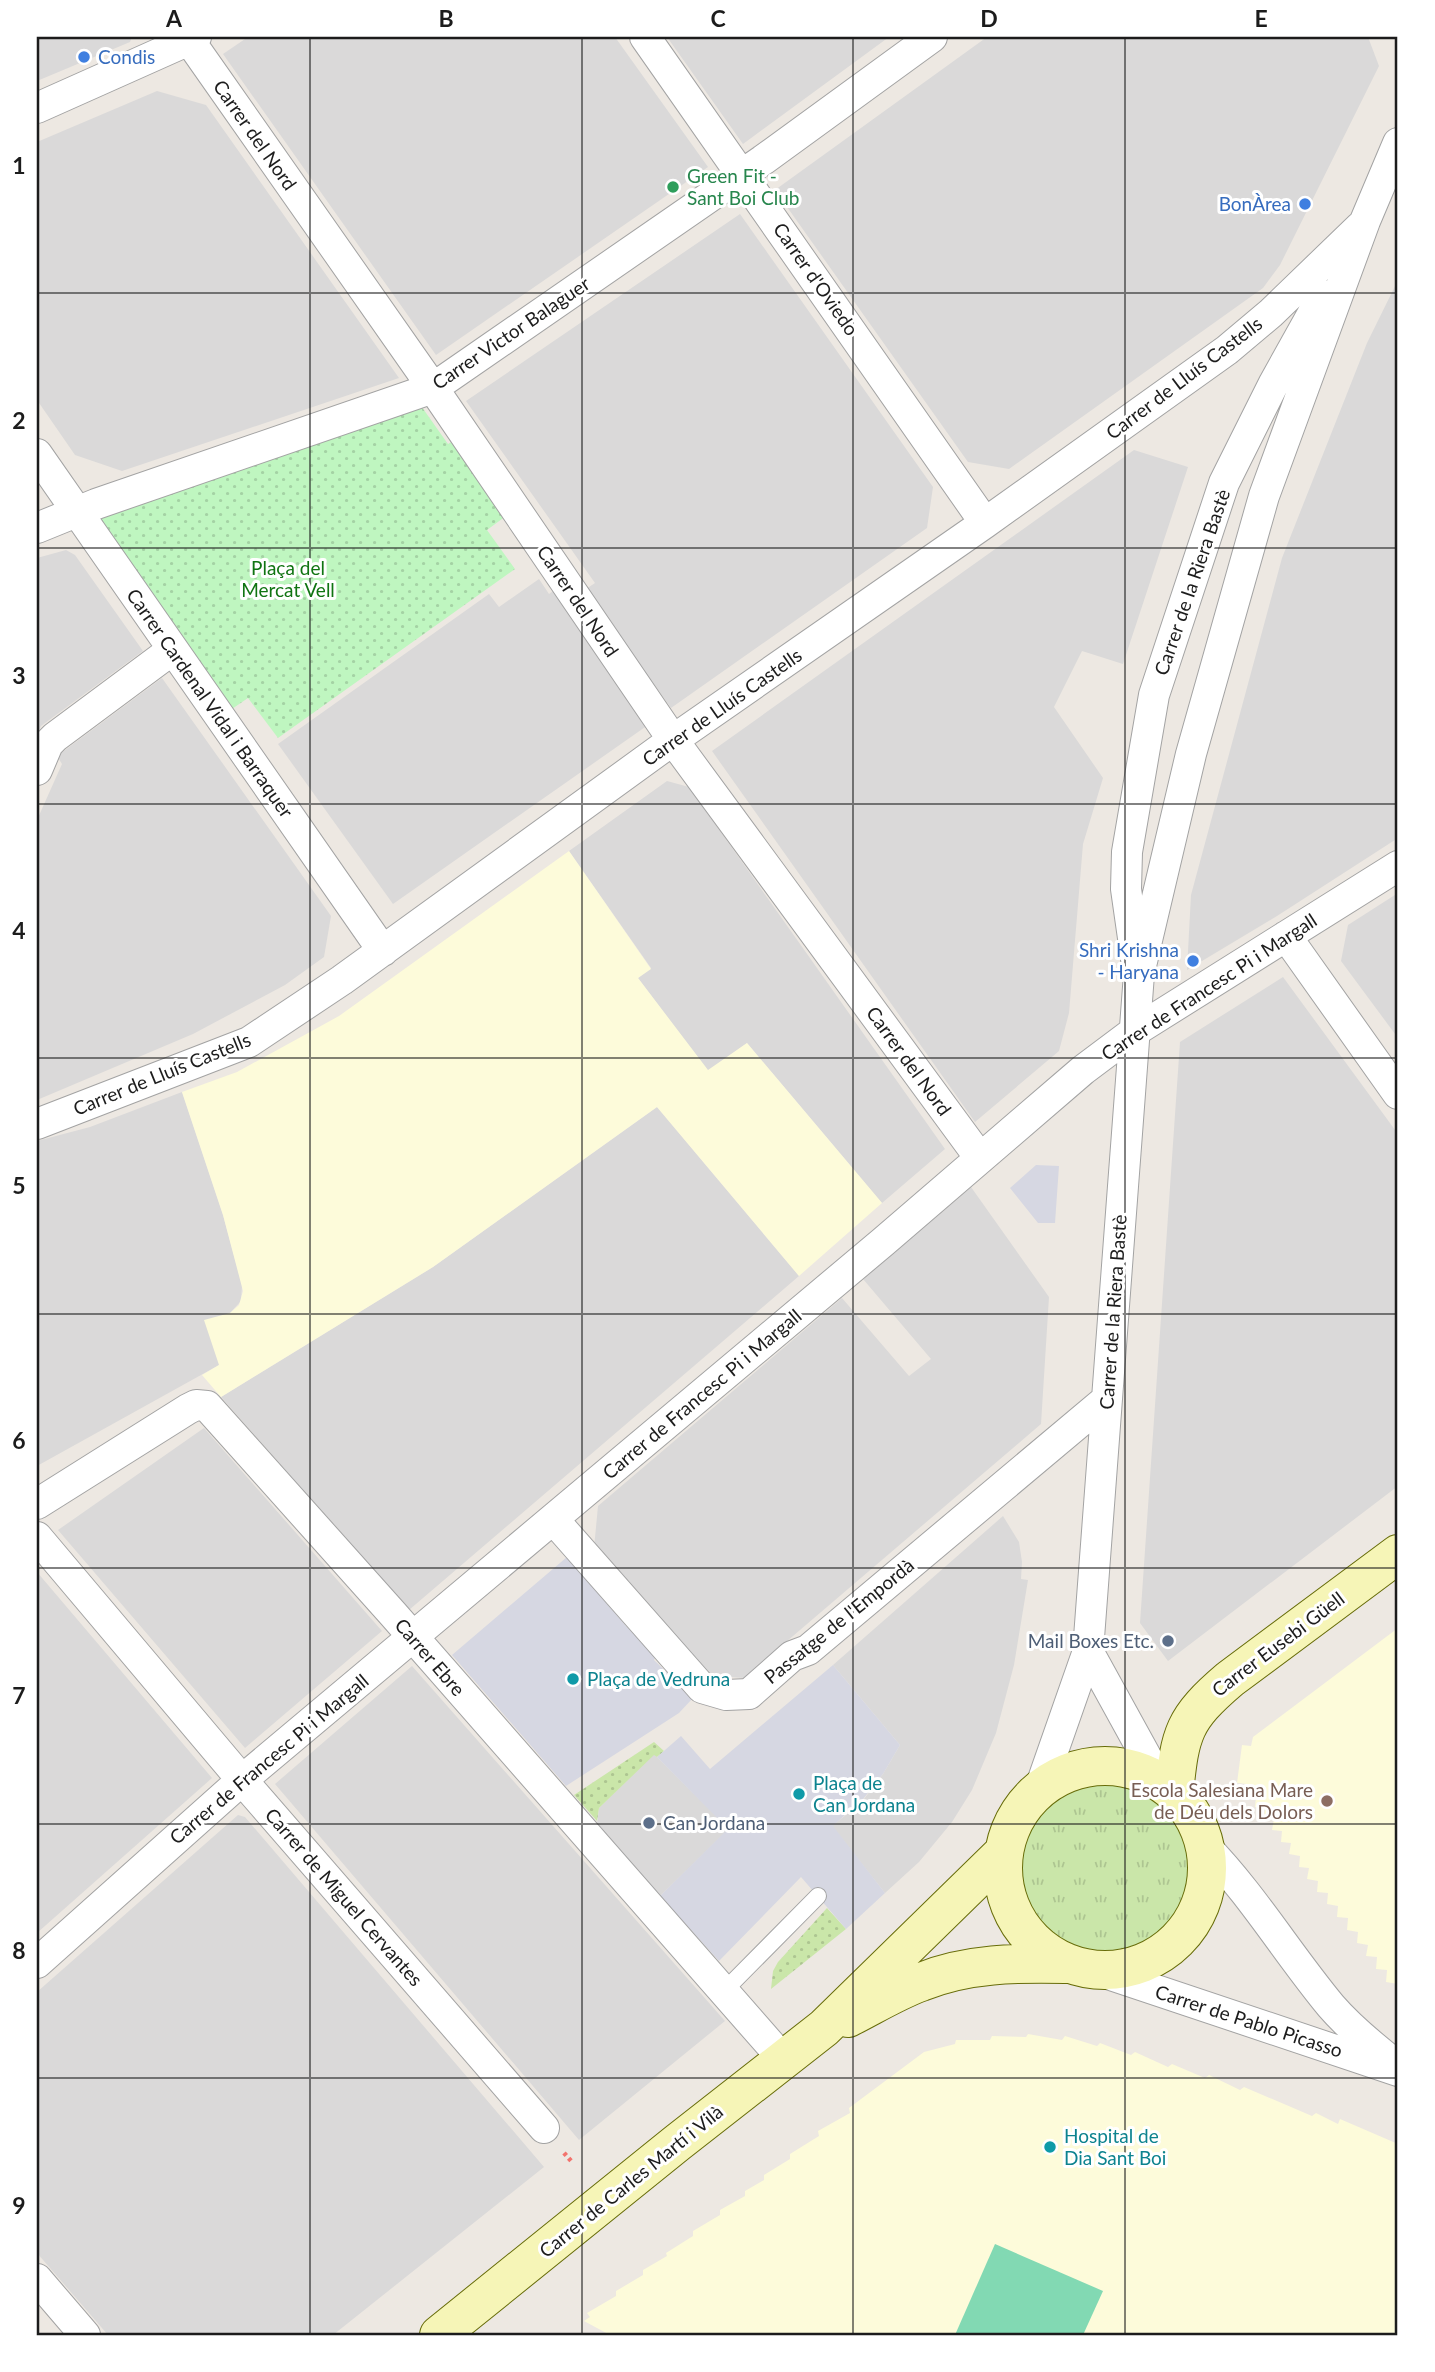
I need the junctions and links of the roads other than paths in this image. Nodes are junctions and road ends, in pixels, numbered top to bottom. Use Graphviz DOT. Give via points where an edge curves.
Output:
graph roads {
  1 [pos="645,37"];
  2 [pos="932,37"];
  3 [pos="191,38"];
  4 [pos="37,108"];
  5 [pos="1398,143"];
  6 [pos="743,174"];
  7 [pos="1365,221"];
  8 [pos="433,388"];
  9 [pos="37,454"];
  10 [pos="79,513"];
  11 [pos="985,523"];
  12 [pos="37,528"];
  13 [pos="172,650"];
  14 [pos="673,740"];
  15 [pos="37,771"];
  16 [pos="1398,866"];
  17 [pos="1286,936"];
  18 [pos="383,951"];
  19 [pos="1139,974"];
  20 [pos="1135,1031"];
  21 [pos="1398,1094"];
  22 [pos="37,1124"];
  23 [pos="980,1158"];
  24 [pos="1106,1400"];
  25 [pos="37,1504"];
  26 [pos="553,1519"];
  27 [pos="37,1537"];
  28 [pos="1398,1553"];
  29 [pos="412,1637"];
  30 [pos="1088,1651"];
  31 [pos="242,1780"];
  32 [pos="1167,1787"];
  33 [pos="1040,1788"];
  34 [pos="1204,1845"];
  35 [pos="1002,1854"];
  36 [pos="818,1896"];
  37 [pos="37,1963"];
  38 [pos="1082,1968"];
  39 [pos="723,1992"];
  40 [pos="824,2028"];
  41 [pos="783,2059"];
  42 [pos="1398,2069"];
  43 [pos="544,2128"];
  44 [pos="37,2279"];
  45 [pos="85,2335"];
  46 [pos="439,2335"];
  1 -- 6 [label="street, Carrer d'Oviedo"];
  2 -- 6 [label="street, Carrer Victor Balaguer"];
  3 -- 4 [label="street"];
  3 -- 8 [label="street, Carrer del Nord"];
  5 -- 7 [label="street, Carrer de la Riera Bastè"];
  6 -- 8 [label="street, Carrer Victor Balaguer"];
  6 -- 11 [label="street, Carrer d'Oviedo"];
  7 -- 11 [label="street, Carrer de Lluís Castells" via="1227,350"];
  7 -- 19 [label="street, Carrer de la Riera Bastè" via="1264,496 1191,754"];
  7 -- 19 [label="street, Carrer de la Riera Bastè" via="1224,483 1154,695 1127,852 1126,889"];
  8 -- 10 [label="street, Carrer Victor Balaguer"];
  8 -- 14 [label="street, Carrer del Nord"];
  9 -- 10 [label="street, Carrer Cardenal Vidal i Barraquer"];
  10 -- 12 [label="street, Carrer Victor Balaguer"];
  10 -- 13 [label="street, Carrer Cardenal Vidal i Barraquer"];
  11 -- 14 [label="street, Carrer de Lluís Castells"];
  13 -- 15 [label="street" via="55,737"];
  13 -- 18 [label="street, Carrer Cardenal Vidal i Barraquer"];
  14 -- 18 [label="street, Carrer de Lluís Castells"];
  14 -- 23 [label="street, Carrer del Nord"];
  16 -- 17 [label="street, Carrer de Francesc Pi i Margall"];
  17 -- 20 [label="street, Carrer de Francesc Pi i Margall"];
  17 -- 21 [label="street"];
  18 -- 22 [label="street, Carrer de Lluís Castells" via="249,1042"];
  19 -- 20 [label="street, Carrer de la Riera Bastè"];
  20 -- 23 [label="street, Carrer de Francesc Pi i Margall"];
  20 -- 24 [label="street, Carrer de la Riera Bastè"];
  23 -- 26 [label="street, Carrer de Francesc Pi i Margall"];
  24 -- 26 [label="street, Passatge de l'Empordà" via="808,1650 792,1656 749,1694 726,1695 702,1688"];
  24 -- 30 [label="street, Carrer de la Riera Bastè"];
  25 -- 29 [label="street, Carrer Ebre" via="188,1409 207,1406"];
  26 -- 29 [label="street, Carrer de Francesc Pi i Margall"];
  27 -- 31 [label="street, Carrer de Miguel Cervantes"];
  28 -- 32 [label="street, Carrer Eusebi Güell" via="1205,1700 1178,1746"];
  29 -- 31 [label="street, Carrer de Francesc Pi i Margall"];
  29 -- 39 [label="street, Carrer Ebre"];
  30 -- 32 [label="street"];
  30 -- 33 [label="street, Carrer de la Riera Bastè"];
  31 -- 37 [label="street, Carrer de Francesc Pi i Margall"];
  31 -- 43 [label="street, Carrer de Miguel Cervantes"];
  32 -- 33 [label="street" via="1129,1768 1094,1765 1060,1774"];
  32 -- 34 [label="street" via="1185,1803 1202,1832"];
  33 -- 35 [label="street" via="1010,1830"];
  34 -- 38 [label="street" via="1208,1865 1203,1899 1188,1929 1164,1953 1133,1967"];
  34 -- 42 [label="street, Carrer de Pablo Picasso" via="1231,1873 1331,2006"];
  35 -- 38 [label="street" via="1003,1890 1015,1920 1037,1947"];
  35 -- 40 [label="street, Carrer de Carles Martí i Vilà"];
  36 -- 39 [label="lane"];
  38 -- 40 [label="street, Carrer de Carles Martí i Vilà" via="1015,1963 959,1970 920,1982"];
  38 -- 42 [label="street, Carrer de Pablo Picasso"];
  39 -- 41 [label="street, Carrer Ebre"];
  40 -- 41 [label="street, Carrer de Carles Martí i Vilà"];
  41 -- 46 [label="street, Carrer de Carles Martí i Vilà"];
  44 -- 45 [label="street"];
}
